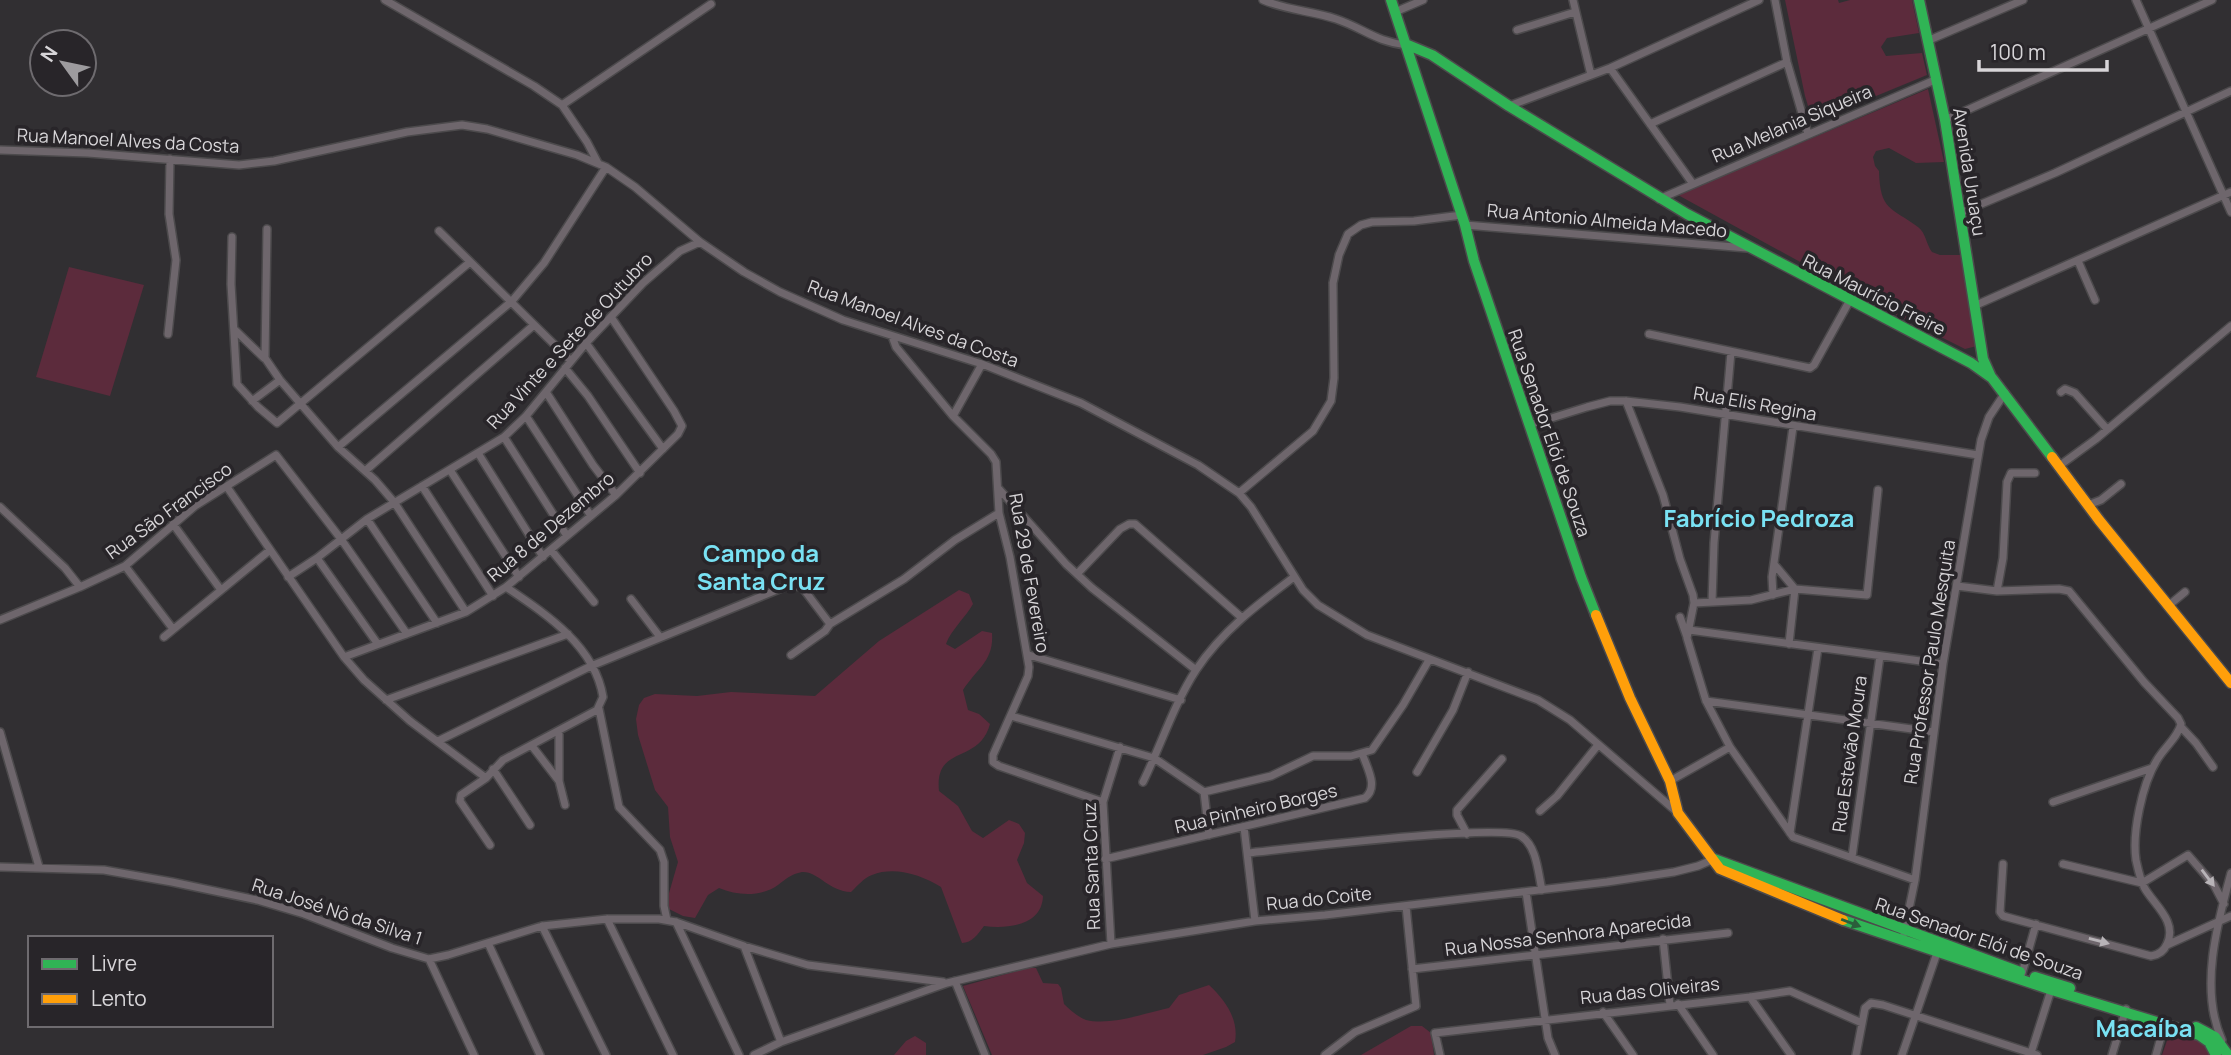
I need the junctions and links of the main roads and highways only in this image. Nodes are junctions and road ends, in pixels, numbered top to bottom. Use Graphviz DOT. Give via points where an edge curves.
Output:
graph roads {
  1 [pos="1391,0"];
  2 [pos="1919,0"];
  3 [pos="1408,45"];
  4 [pos="1981,350"];
  5 [pos="1962,359"];
  6 [pos="1992,378"];
  7 [pos="2231,683"];
  8 [pos="1765,883"];
  9 [pos="1825,901"];
  10 [pos="1822,912"];
  11 [pos="1903,936"];
  12 [pos="2125,1010"];
  13 [pos="2228,1051"];
  14 [pos="2215,1053"];
  1 -- 3 [label="main road, Rua Senador Elói de Souza"];
  2 -- 4 [label="main road, Avenida Uruaçu" via="1945,120"];
  3 -- 5 [label="main road, Rua Maurício Freire" via="1432,55 1659,199"];
  3 -- 8 [label="main road, Rua Senador Elói de Souza" via="1474,261 1586,589 1670,781 1678,813 1720,869"];
  4 -- 5 [label="main road"];
  4 -- 6 [label="main road, Avenida Uruaçu"];
  5 -- 6 [label="main road, Rua Maurício Freire"];
  6 -- 7 [label="main road, Rua Maurício Freire"];
  8 -- 9 [label="main road, Rua Senador Elói de Souza"];
  8 -- 10 [label="main road, Rua Senador Elói de Souza"];
  9 -- 10 [label="main road"];
  9 -- 11 [label="main road, Rua Senador Elói de Souza"];
  10 -- 11 [label="main road, Rua Senador Elói de Souza, one-way"];
  11 -- 12 [label="main road, Rua Senador Elói de Souza"];
  12 -- 13 [label="main road, Rua Senador Elói de Souza" via="2214,1031"];
  12 -- 14 [label="main road, Rua Senador Elói de Souza" via="2203,1037"];
  13 -- 14 [label="main road"];
}
